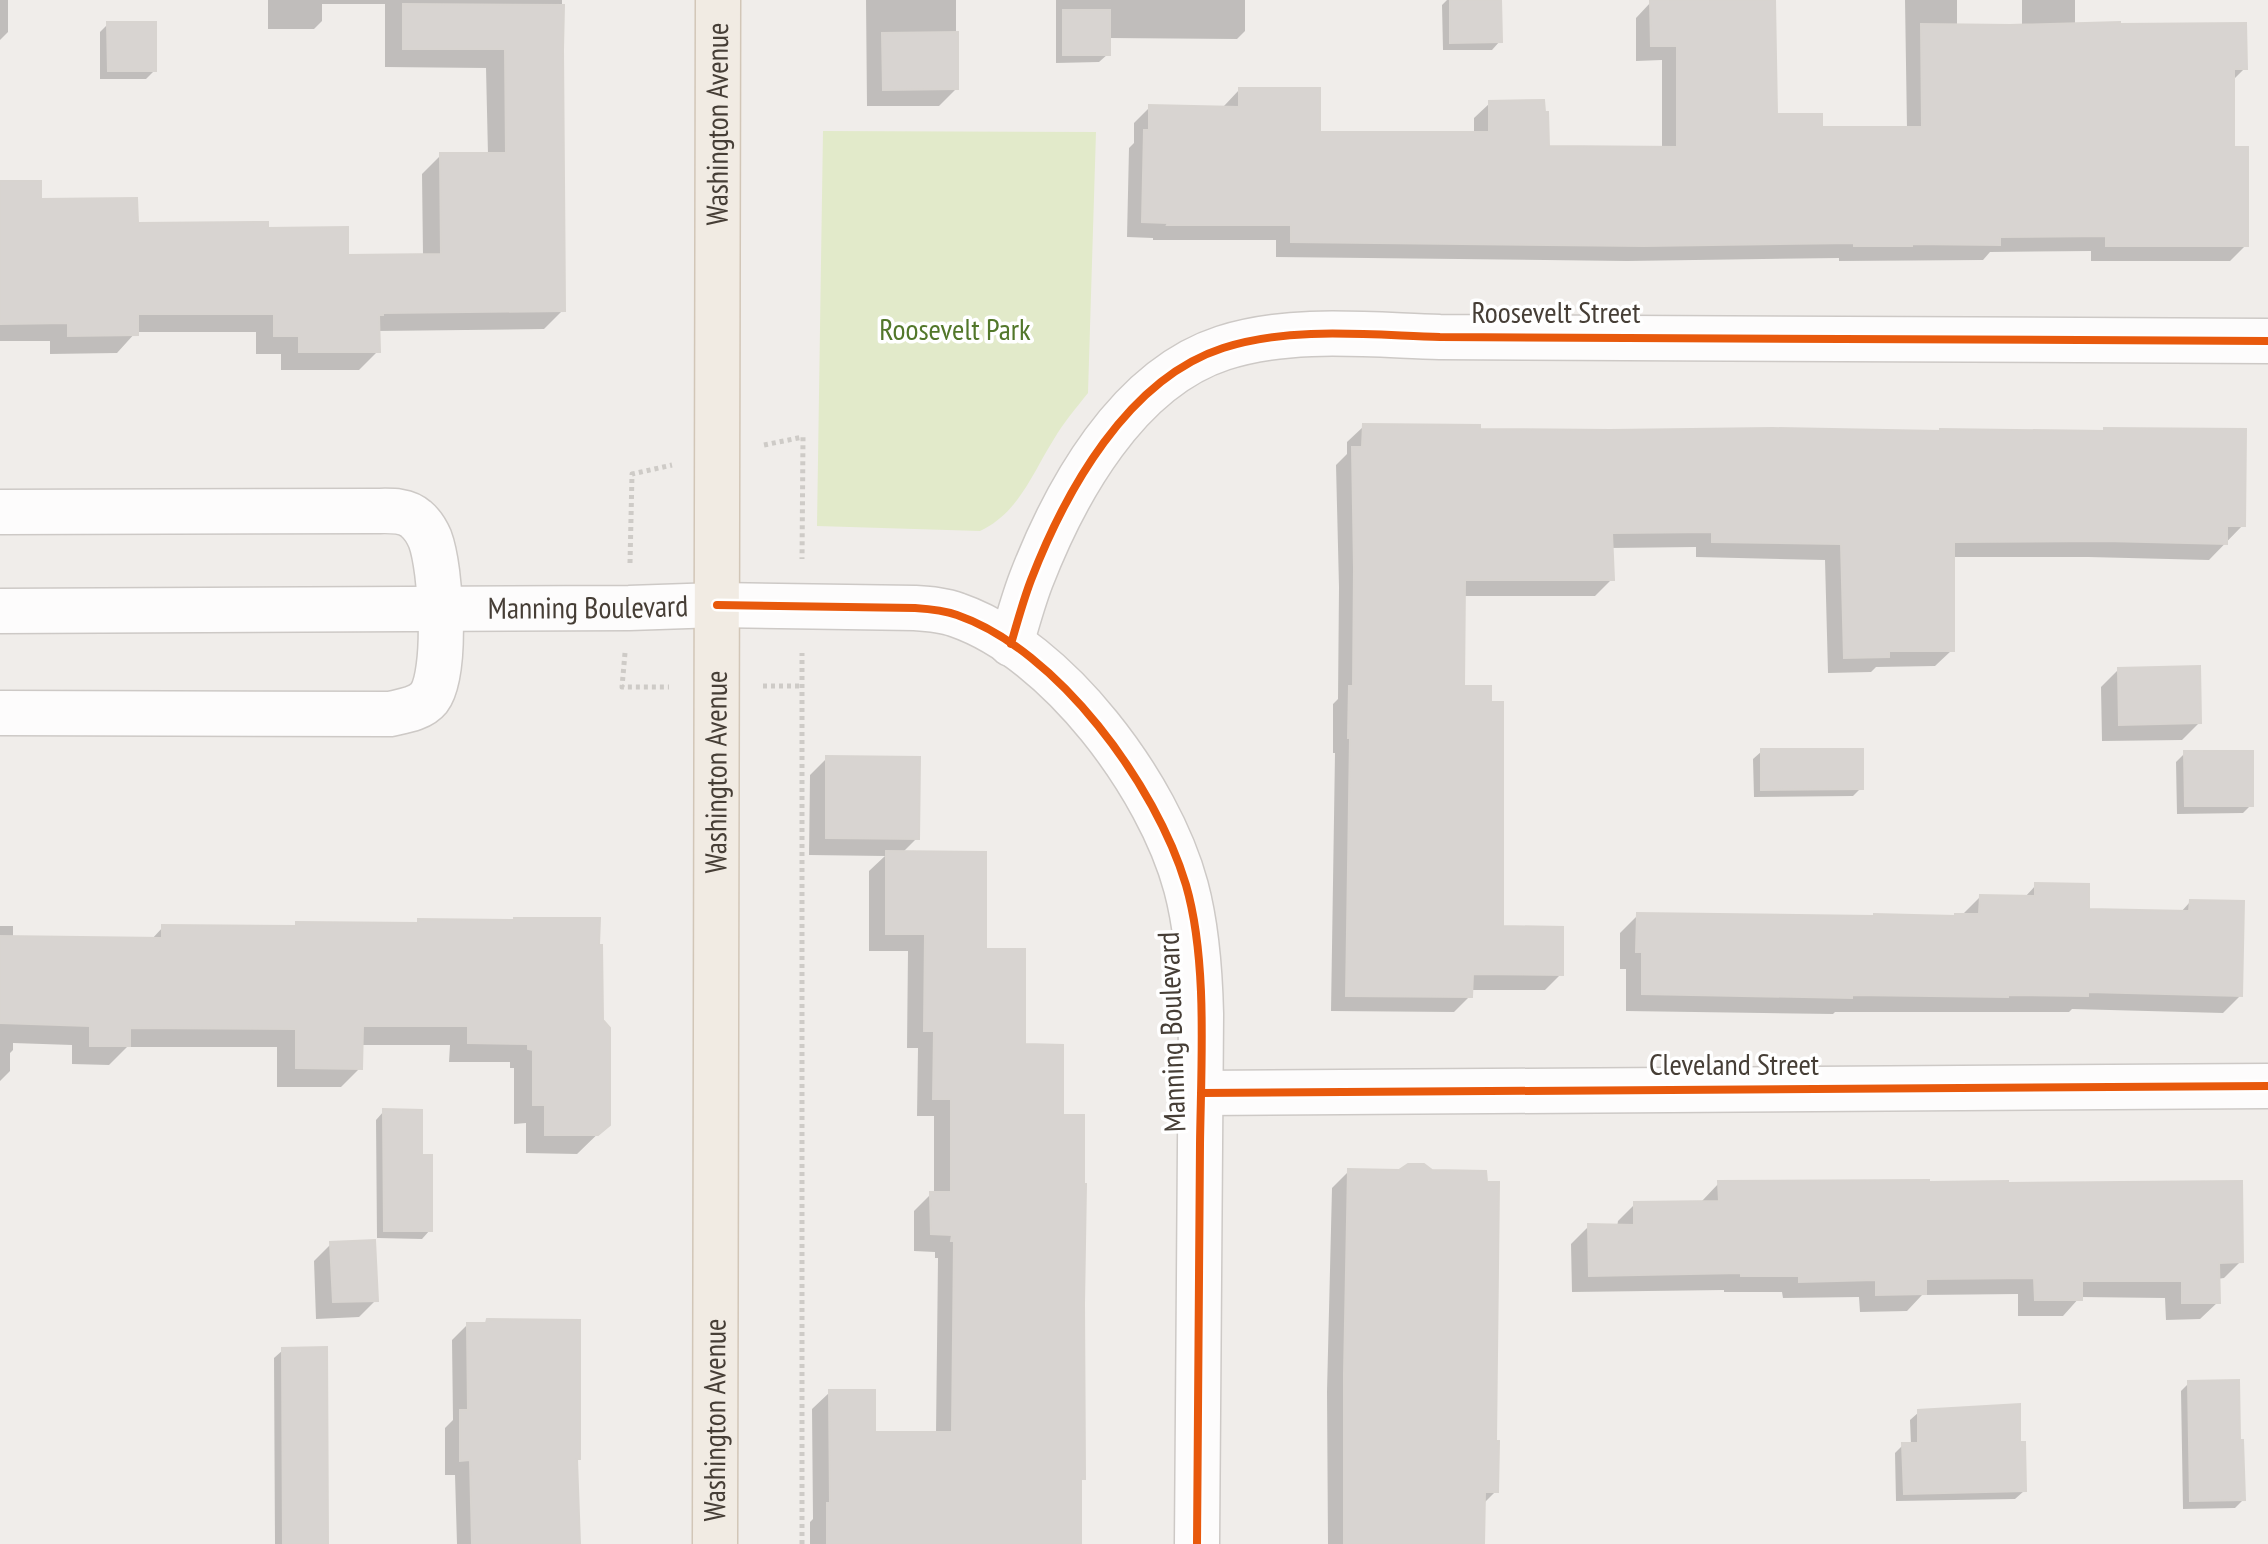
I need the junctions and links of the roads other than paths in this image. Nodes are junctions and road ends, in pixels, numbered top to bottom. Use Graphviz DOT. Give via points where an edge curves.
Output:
graph roads {
  1 [pos="718,0"];
  2 [pos="2268,341"];
  3 [pos="0,512"];
  4 [pos="717,605"];
  5 [pos="440,608"];
  6 [pos="0,611"];
  7 [pos="1011,644"];
  8 [pos="0,713"];
  9 [pos="2268,1086"];
  10 [pos="1201,1093"];
  11 [pos="715,1544"];
  12 [pos="1197,1544"];
  1 -- 4 [label="main road, Washington Avenue"];
  2 -- 7 [label="street, Roosevelt Street" via="1340,334 1245,343 1203,356 1164,380 1099,448 1072,491 1031,580"];
  3 -- 5 [label="street" via="404,512 419,522 430,540"];
  4 -- 5 [label="street, Manning Boulevard"];
  4 -- 7 [label="street, Manning Boulevard" via="943,611"];
  4 -- 11 [label="main road, Washington Avenue"];
  5 -- 6 [label="street, Manning Boulevard"];
  5 -- 8 [label="street" via="435,686 424,703 403,712"];
  7 -- 10 [label="street, Manning Boulevard" via="1084,708 1136,779 1164,830 1186,885 1195,929"];
  9 -- 10 [label="street, Cleveland Street"];
  10 -- 12 [label="street, Manning Boulevard"];
}
